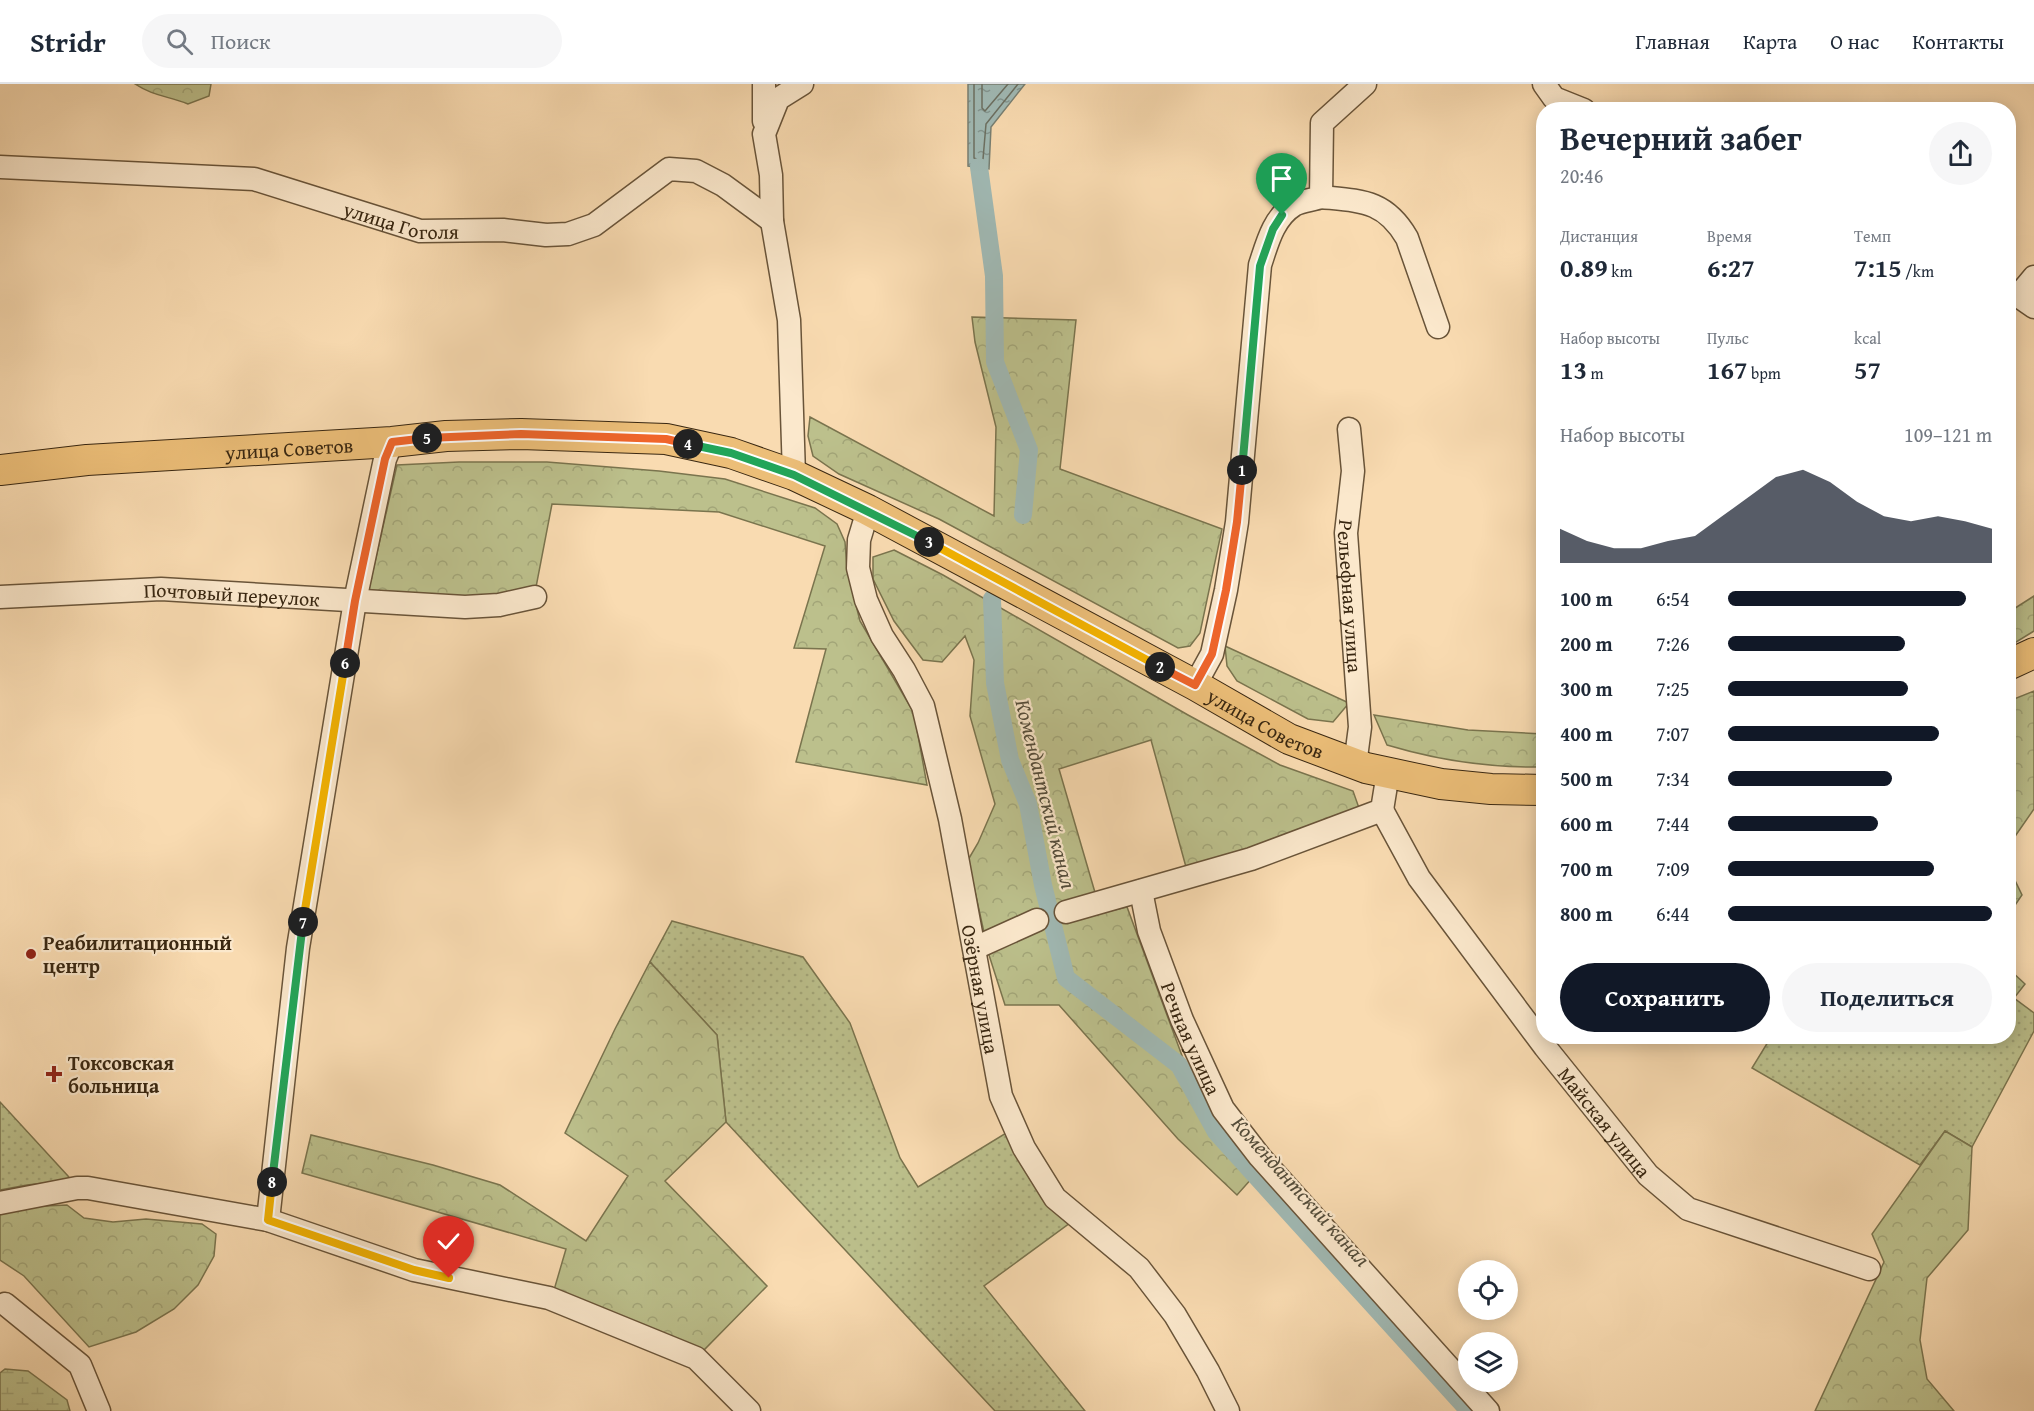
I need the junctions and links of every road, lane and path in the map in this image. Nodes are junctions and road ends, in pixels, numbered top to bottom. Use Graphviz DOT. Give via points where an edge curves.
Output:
graph roads {
  1 [pos="764,84"];
  2 [pos="802,84"];
  3 [pos="1365,84"];
  4 [pos="764,134"];
  5 [pos="0,167"];
  6 [pos="1321,197"];
  7 [pos="772,221"];
  8 [pos="2034,277"];
  9 [pos="2020,297"];
  10 [pos="1438,327"];
  11 [pos="1349,429"];
  12 [pos="392,442"];
  13 [pos="0,470"];
  14 [pos="794,475"];
  15 [pos="868,510"];
  16 [pos="0,597"];
  17 [pos="535,597"];
  18 [pos="355,601"];
  19 [pos="2034,653"];
  20 [pos="2016,661"];
  21 [pos="1195,685"];
  22 [pos="1355,765"];
  23 [pos="1388,773"];
  24 [pos="1536,790"];
  25 [pos="1382,810"];
  26 [pos="1141,891"];
  27 [pos="1066,912"];
  28 [pos="1037,920"];
  29 [pos="975,948"];
  30 [pos="1536,1035"];
  31 [pos="1543,1044"];
  32 [pos="0,1203"];
  33 [pos="268,1220"];
  34 [pos="1869,1269"];
  35 [pos="2,1304"];
  36 [pos="99,1411"];
  37 [pos="749,1411"];
  38 [pos="1228,1411"];
  39 [pos="1488,1411"];
  1 -- 4 [label="street"];
  2 -- 4 [label="street" via="778,99"];
  3 -- 6 [label="street" via="1322,123"];
  4 -- 7 [label="street" via="771,175"];
  5 -- 7 [label="street, улица Гоголя" via="254,179 420,231 503,230 546,235 568,234 594,225 669,169 696,171 723,185"];
  6 -- 10 [label="street" via="1367,202 1389,214 1407,238"];
  6 -- 21 [label="street" via="1295,204 1282,215 1260,266 1237,522 1212,654"];
  7 -- 14 [label="street" via="789,320"];
  8 -- 9 [label="street"];
  11 -- 22 [label="street, Рельефная улица" via="1353,471 1346,533 1360,727"];
  12 -- 13 [label="main road, улица Советов" via="87,460"];
  12 -- 14 [label="main road, улица Советов" via="521,434 666,439 731,453"];
  12 -- 18 [label="street"];
  14 -- 15 [label="main road, улица Советов"];
  15 -- 21 [label="main road, улица Советов"];
  15 -- 29 [label="street, Озёрная улица" via="859,540 858,568 866,600 882,636 923,706"];
  16 -- 18 [label="street, Почтовый переулок" via="161,589"];
  17 -- 18 [label="street, Почтовый переулок" via="465,607"];
  18 -- 33 [label="street" via="298,948"];
  19 -- 20 [label="main road"];
  21 -- 22 [label="main road, улица Советов" via="1289,739"];
  22 -- 23 [label="main road, улица Советов"];
  23 -- 24 [label="main road, улица Советов" via="1441,784"];
  23 -- 25 [label="street"];
  25 -- 26 [label="street" via="1251,859"];
  25 -- 30 [label="street, Майская улица" via="1419,879"];
  26 -- 27 [label="street"];
  26 -- 39 [label="street, Речная улица" via="1149,931 1182,1020 1223,1109 1260,1157"];
  28 -- 29 [label="street"];
  29 -- 38 [label="street, Озёрная улица" via="1000,1096 1024,1148 1055,1198 1139,1268 1175,1315"];
  31 -- 34 [label="street, Майская улица" via="1648,1175 1688,1209"];
  32 -- 33 [label="street" via="88,1188"];
  33 -- 37 [label="street" via="414,1270 549,1298 696,1358"];
  35 -- 36 [label="street" via="80,1365"];
}
